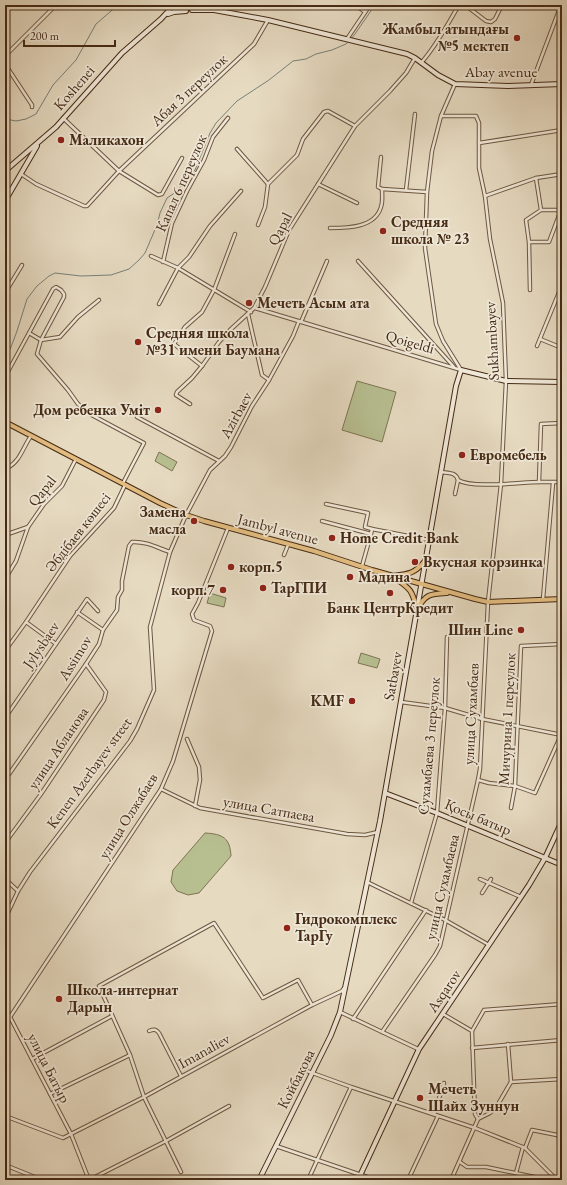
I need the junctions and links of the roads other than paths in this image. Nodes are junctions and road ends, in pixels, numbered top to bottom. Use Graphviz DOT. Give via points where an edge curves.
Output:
graph roads {
  1 [pos="56,5"];
  2 [pos="174,5"];
  3 [pos="179,5"];
  4 [pos="196,5"];
  5 [pos="202,5"];
  6 [pos="355,5"];
  7 [pos="370,5"];
  8 [pos="459,5"];
  9 [pos="465,5"];
  10 [pos="502,5"];
  11 [pos="561,5"];
  12 [pos="192,10"];
  13 [pos="214,10"];
  14 [pos="186,11"];
  15 [pos="365,12"];
  16 [pos="161,19"];
  17 [pos="268,20"];
  18 [pos="346,39"];
  19 [pos="5,56"];
  20 [pos="415,58"];
  21 [pos="421,63"];
  22 [pos="5,64"];
  23 [pos="455,84"];
  24 [pos="562,84"];
  25 [pos="531,85"];
  26 [pos="32,107"];
  27 [pos="415,114"];
  28 [pos="441,116"];
  29 [pos="63,118"];
  30 [pos="228,118"];
  31 [pos="355,126"];
  32 [pos="562,130"];
  33 [pos="39,142"];
  34 [pos="479,143"];
  35 [pos="238,149"];
  36 [pos="381,157"];
  37 [pos="182,158"];
  38 [pos="5,171"];
  39 [pos="119,171"];
  40 [pos="21,174"];
  41 [pos="562,174"];
  42 [pos="536,178"];
  43 [pos="268,184"];
  44 [pos="318,184"];
  45 [pos="382,188"];
  46 [pos="406,190"];
  47 [pos="241,191"];
  48 [pos="426,192"];
  49 [pos="485,196"];
  50 [pos="5,201"];
  51 [pos="357,203"];
  52 [pos="541,210"];
  53 [pos="258,225"];
  54 [pos="330,228"];
  55 [pos="235,234"];
  56 [pos="529,242"];
  57 [pos="151,256"];
  58 [pos="327,261"];
  59 [pos="163,262"];
  60 [pos="358,262"];
  61 [pos="22,265"];
  62 [pos="178,268"];
  63 [pos="562,285"];
  64 [pos="214,290"];
  65 [pos="530,290"];
  66 [pos="5,293"];
  67 [pos="99,300"];
  68 [pos="159,304"];
  69 [pos="254,308"];
  70 [pos="250,313"];
  71 [pos="300,322"];
  72 [pos="29,333"];
  73 [pos="540,339"];
  74 [pos="41,340"];
  75 [pos="537,346"];
  76 [pos="562,348"];
  77 [pos="202,366"];
  78 [pos="454,367"];
  79 [pos="461,370"];
  80 [pos="5,377"];
  81 [pos="269,380"];
  82 [pos="506,381"];
  83 [pos="562,382"];
  84 [pos="190,404"];
  85 [pos="137,417"];
  86 [pos="5,422"];
  87 [pos="562,423"];
  88 [pos="31,436"];
  89 [pos="76,459"];
  90 [pos="219,462"];
  91 [pos="6,468"];
  92 [pos="441,472"];
  93 [pos="458,480"];
  94 [pos="540,482"];
  95 [pos="562,482"];
  96 [pos="553,483"];
  97 [pos="124,484"];
  98 [pos="501,484"];
  99 [pos="456,494"];
  100 [pos="326,504"];
  101 [pos="186,515"];
  102 [pos="322,520"];
  103 [pos="28,527"];
  104 [pos="228,528"];
  105 [pos="372,529"];
  106 [pos="371,534"];
  107 [pos="5,535"];
  108 [pos="429,540"];
  109 [pos="288,544"];
  110 [pos="170,552"];
  111 [pos="284,555"];
  112 [pos="425,561"];
  113 [pos="362,567"];
  114 [pos="392,576"];
  115 [pos="5,579"];
  116 [pos="421,584"];
  117 [pos="451,593"];
  118 [pos="543,599"];
  119 [pos="562,599"];
  120 [pos="488,602"];
  121 [pos="417,610"];
  122 [pos="98,611"];
  123 [pos="77,612"];
  124 [pos="26,622"];
  125 [pos="103,630"];
  126 [pos="447,637"];
  127 [pos="56,644"];
  128 [pos="562,644"];
  129 [pos="5,651"];
  130 [pos="86,664"];
  131 [pos="401,702"];
  132 [pos="445,708"];
  133 [pos="5,718"];
  134 [pos="482,719"];
  135 [pos="518,726"];
  136 [pos="562,735"];
  137 [pos="187,739"];
  138 [pos="5,780"];
  139 [pos="478,780"];
  140 [pos="515,786"];
  141 [pos="161,789"];
  142 [pos="385,793"];
  143 [pos="195,806"];
  144 [pos="511,808"];
  145 [pos="437,813"];
  146 [pos="562,821"];
  147 [pos="468,826"];
  148 [pos="378,832"];
  149 [pos="5,843"];
  150 [pos="545,858"];
  151 [pos="562,865"];
  152 [pos="5,879"];
  153 [pos="480,879"];
  154 [pos="491,879"];
  155 [pos="367,882"];
  156 [pos="489,883"];
  157 [pos="18,891"];
  158 [pos="482,893"];
  159 [pos="521,897"];
  160 [pos="411,903"];
  161 [pos="426,910"];
  162 [pos="5,919"];
  163 [pos="445,920"];
  164 [pos="489,945"];
  165 [pos="346,985"];
  166 [pos="562,1004"];
  167 [pos="312,1005"];
  168 [pos="340,1012"];
  169 [pos="5,1014"];
  170 [pos="443,1014"];
  171 [pos="112,1016"];
  172 [pos="10,1017"];
  173 [pos="353,1019"];
  174 [pos="149,1031"];
  175 [pos="472,1031"];
  176 [pos="382,1032"];
  177 [pos="562,1040"];
  178 [pos="508,1044"];
  179 [pos="472,1048"];
  180 [pos="419,1049"];
  181 [pos="130,1055"];
  182 [pos="32,1059"];
  183 [pos="307,1071"];
  184 [pos="312,1072"];
  185 [pos="181,1076"];
  186 [pos="562,1079"];
  187 [pos="511,1082"];
  188 [pos="444,1083"];
  189 [pos="351,1087"];
  190 [pos="50,1094"];
  191 [pos="144,1096"];
  192 [pos="395,1101"];
  193 [pos="229,1106"];
  194 [pos="434,1114"];
  195 [pos="5,1116"];
  196 [pos="438,1116"];
  197 [pos="478,1119"];
  198 [pos="475,1128"];
  199 [pos="70,1134"];
  200 [pos="562,1136"];
  201 [pos="166,1141"];
  202 [pos="275,1146"];
  203 [pos="524,1147"];
  204 [pos="317,1160"];
  205 [pos="460,1162"];
  206 [pos="5,1165"];
  207 [pos="181,1172"];
  208 [pos="516,1173"];
  209 [pos="523,1175"];
  210 [pos="359,1178"];
  211 [pos="42,1180"];
  212 [pos="259,1180"];
  213 [pos="308,1180"];
  214 [pos="376,1180"];
  215 [pos="408,1180"];
  216 [pos="451,1180"];
  217 [pos="521,1180"];
  218 [pos="549,1180"];
  219 [pos="557,1180"];
  1 -- 19 [label="street"];
  2 -- 16 [label="street"];
  3 -- 14 [label="street"];
  4 -- 12 [label="street"];
  5 -- 13 [label="street"];
  6 -- 15 [label="street"];
  7 -- 15 [label="street"];
  8 -- 21 [label="street" via="434,47"];
  9 -- 10 [label="street" via="491,22"];
  11 -- 25 [label="street"];
  12 -- 13 [label="street"];
  12 -- 14 [label="street"];
  13 -- 17 [label="street, Abay avenue"];
  14 -- 16 [label="street" via="174,12"];
  15 -- 18 [label="street"];
  16 -- 29 [label="street, Koshenei" via="122,53"];
  17 -- 18 [label="street, Abay avenue"];
  17 -- 39 [label="street, Абая 3 переулок" via="254,44"];
  18 -- 20 [label="street, Abay avenue"];
  20 -- 21 [label="street, Abay avenue"];
  20 -- 31 [label="street, Qapal" via="406,73"];
  21 -- 23 [label="street, Abay avenue"];
  22 -- 26 [label="street"];
  23 -- 25 [label="street, Abay avenue"];
  23 -- 28 [label="street"];
  24 -- 25 [label="street, Abay avenue"];
  27 -- 46 [label="street"];
  28 -- 34 [label="street, Sukhambayev" via="476,116 480,123"];
  28 -- 48 [label="street" via="432,151"];
  29 -- 33 [label="street, Koshenei"];
  29 -- 39 [label="street"];
  30 -- 59 [label="street, Капал 6 переулок" via="213,137 204,160 186,191 172,223"];
  31 -- 43 [label="street" via="328,111 324,112 303,140 297,155"];
  31 -- 44 [label="street, Qapal"];
  32 -- 34 [label="street"];
  33 -- 38 [label="street, Koshenei"];
  33 -- 40 [label="street"];
  34 -- 49 [label="street, Sukhambayev" via="479,168"];
  35 -- 43 [label="street"];
  36 -- 45 [label="street" via="378,187"];
  37 -- 39 [label="street" via="160,195"];
  39 -- 40 [label="street, Абая 3 переулок" via="87,206 36,184"];
  40 -- 50 [label="street"];
  41 -- 42 [label="street"];
  42 -- 49 [label="street"];
  42 -- 52 [label="street"];
  43 -- 53 [label="street" via="265,207"];
  44 -- 51 [label="street"];
  44 -- 69 [label="street, Qapal" via="289,230"];
  45 -- 46 [label="street"];
  45 -- 54 [label="street" via="381,207 377,216 353,228"];
  46 -- 48 [label="street"];
  47 -- 62 [label="street"];
  48 -- 79 [label="street" via="424,248 436,324"];
  49 -- 82 [label="street, Sukhambayev" via="490,240 503,303"];
  52 -- 56 [label="street" via="526,220"];
  52 -- 56 [label="street" via="561,210 549,242"];
  55 -- 64 [label="street"];
  56 -- 65 [label="street"];
  57 -- 59 [label="street"];
  58 -- 71 [label="street, Azirbaev"];
  59 -- 62 [label="street"];
  60 -- 78 [label="street"];
  61 -- 66 [label="street"];
  62 -- 64 [label="street"];
  62 -- 68 [label="street"];
  63 -- 73 [label="street"];
  64 -- 70 [label="street"];
  64 -- 77 [label="street" via="202,312 185,328 174,344"];
  67 -- 74 [label="street" via="78,317 60,337"];
  69 -- 70 [label="street, Qapal"];
  69 -- 71 [label="street, Qoigeldi"];
  70 -- 77 [label="street, Qapal" via="219,342"];
  70 -- 81 [label="street" via="262,374"];
  71 -- 78 [label="street, Qoigeldi"];
  71 -- 81 [label="street, Azirbaev"];
  72 -- 74 [label="street"];
  72 -- 74 [label="street" via="56,287 61,290 64,297"];
  72 -- 80 [label="street"];
  73 -- 75 [label="street"];
  73 -- 76 [label="street"];
  74 -- 97 [label="street, Әбдібаев көшесі" via="37,354 78,404 144,443"];
  77 -- 84 [label="street, Qapal" via="176,394"];
  78 -- 79 [label="street, Qoigeldi"];
  79 -- 82 [label="street, Qoigeldi"];
  79 -- 92 [label="street, Satbayev"];
  81 -- 90 [label="street, Azirbaev" via="231,447"];
  82 -- 83 [label="street, Qoigeldi"];
  82 -- 98 [label="street, Sukhambayev"];
  85 -- 90 [label="street"];
  86 -- 88 [label="main road, Jambyl avenue"];
  87 -- 94 [label="street" via="541,424"];
  88 -- 89 [label="main road, Jambyl avenue"];
  88 -- 91 [label="street" via="17,462"];
  89 -- 97 [label="main road, Jambyl avenue"];
  89 -- 103 [label="street, Qapal" via="62,486 44,504"];
  90 -- 101 [label="street, Azirbaev" via="210,470"];
  92 -- 93 [label="street" via="455,474"];
  92 -- 108 [label="street, Satbayev"];
  93 -- 98 [label="street"];
  93 -- 99 [label="street"];
  94 -- 96 [label="street"];
  94 -- 98 [label="street"];
  95 -- 96 [label="street"];
  96 -- 118 [label="street"];
  97 -- 101 [label="main road, Jambyl avenue"];
  97 -- 124 [label="street, Әбдібаев көшесі" via="114,508 70,556"];
  98 -- 120 [label="street, Sukhambayev"];
  100 -- 105 [label="street" via="368,513 365,527"];
  101 -- 104 [label="main road, Jambyl avenue"];
  101 -- 110 [label="street, Kenen Azerbayev street"];
  102 -- 106 [label="street"];
  103 -- 107 [label="street"];
  103 -- 115 [label="street, Qapal" via="16,561"];
  104 -- 109 [label="main road, Jambyl avenue"];
  104 -- 141 [label="street, улица Олжабаев" via="192,614 194,620 210,626 212,631"];
  105 -- 106 [label="street"];
  105 -- 108 [label="street"];
  106 -- 113 [label="street"];
  108 -- 112 [label="street, Satbayev"];
  109 -- 111 [label="street"];
  109 -- 113 [label="main road, Jambyl avenue"];
  110 -- 125 [label="street, Assimov" via="150,544 132,542 129,546 117,610"];
  110 -- 157 [label="street, Kenen Azerbayev street" via="150,627 154,690 137,729"];
  112 -- 114 [label="main road" via="414,572"];
  112 -- 116 [label="street, Satbayev"];
  113 -- 114 [label="main road, Jambyl avenue"];
  114 -- 116 [label="main road, Jambyl avenue"];
  114 -- 121 [label="main road" via="411,590"];
  116 -- 117 [label="main road, Jambyl avenue"];
  116 -- 121 [label="street, Satbayev"];
  117 -- 120 [label="main road, Jambyl avenue"];
  117 -- 121 [label="main road" via="426,596"];
  118 -- 119 [label="main road, Jambyl avenue"];
  118 -- 120 [label="main road, Jambyl avenue"];
  120 -- 134 [label="street, улица Сухамбаев"];
  121 -- 131 [label="street, Satbayev"];
  122 -- 123 [label="street, Jylysbaev" via="87,600"];
  123 -- 125 [label="street"];
  123 -- 127 [label="street, Jylysbaev"];
  124 -- 127 [label="street"];
  124 -- 129 [label="street, Әбдібаев көшесі"];
  125 -- 130 [label="street, Assimov"];
  126 -- 132 [label="street, Сухамбаева 3 переулок"];
  127 -- 133 [label="street, Jylysbaev"];
  128 -- 135 [label="street, Мичурина 1 переулок" via="521,646"];
  130 -- 138 [label="street, Assimov"];
  130 -- 149 [label="street, улица Абланова" via="106,692 104,700 42,794"];
  131 -- 132 [label="street"];
  131 -- 142 [label="street, Satbayev"];
  132 -- 134 [label="street"];
  132 -- 145 [label="street, Сухамбаева 3 переулок"];
  134 -- 135 [label="street"];
  134 -- 139 [label="street, улица Сухамбаев"];
  135 -- 136 [label="street"];
  135 -- 140 [label="street, Мичурина 1 переулок"];
  136 -- 140 [label="street" via="534,793"];
  137 -- 143 [label="street" via="199,767 200,780"];
  139 -- 140 [label="street" via="489,784"];
  139 -- 147 [label="street, улица Сухамбаев"];
  140 -- 144 [label="street, Мичурина 1 переулок"];
  141 -- 143 [label="street, улица Сатпаева"];
  141 -- 172 [label="street, улица Олжабаев"];
  142 -- 145 [label="street, Қосы батыр"];
  142 -- 148 [label="street, Satbayev"];
  143 -- 148 [label="street, улица Сатпаева" via="341,833 364,835"];
  145 -- 147 [label="street, Қосы батыр"];
  145 -- 160 [label="street, Сухамбаева 3 переулок"];
  146 -- 150 [label="street, Asqarov"];
  147 -- 150 [label="street, Қосы батыр"];
  147 -- 163 [label="street, улица Сухамбаева"];
  148 -- 155 [label="street, Satbayev"];
  150 -- 151 [label="street, Қосы батыр"];
  150 -- 159 [label="street, Asqarov"];
  152 -- 157 [label="street"];
  153 -- 156 [label="street"];
  154 -- 156 [label="street"];
  155 -- 160 [label="street"];
  155 -- 165 [label="street, Satbayev"];
  156 -- 158 [label="street"];
  156 -- 159 [label="street"];
  157 -- 162 [label="street, Kenen Azerbayev street"];
  159 -- 164 [label="street, Asqarov"];
  160 -- 161 [label="street"];
  161 -- 163 [label="street"];
  161 -- 173 [label="street"];
  163 -- 164 [label="street"];
  163 -- 176 [label="street, улица Сухамбаева" via="438,951"];
  164 -- 170 [label="street, Asqarov"];
  165 -- 167 [label="street, Imanaliev" via="342,991"];
  165 -- 168 [label="street, Койбакова"];
  166 -- 175 [label="street" via="484,1010"];
  167 -- 171 [label="street" via="298,980 263,998 214,923 99,986"];
  167 -- 185 [label="street, Imanaliev"];
  168 -- 173 [label="street"];
  168 -- 184 [label="street, Койбакова"];
  169 -- 172 [label="street"];
  170 -- 175 [label="street"];
  170 -- 180 [label="street, Asqarov"];
  171 -- 181 [label="street"];
  171 -- 182 [label="street"];
  172 -- 182 [label="street, улица Батыр"];
  173 -- 176 [label="street"];
  174 -- 185 [label="street" via="157,1030"];
  175 -- 179 [label="street"];
  176 -- 180 [label="street"];
  177 -- 178 [label="street"];
  178 -- 179 [label="street"];
  178 -- 187 [label="street"];
  179 -- 197 [label="street" via="475,1114"];
  180 -- 192 [label="street, Asqarov"];
  181 -- 190 [label="street"];
  181 -- 191 [label="street"];
  182 -- 190 [label="street, улица Батыр"];
  183 -- 184 [label="street"];
  184 -- 189 [label="street"];
  184 -- 202 [label="street, Койбакова"];
  185 -- 191 [label="street, Imanaliev"];
  186 -- 187 [label="street"];
  187 -- 197 [label="street" via="497,1106"];
  188 -- 194 [label="street"];
  189 -- 192 [label="street"];
  189 -- 204 [label="street"];
  190 -- 199 [label="street, улица Батыр"];
  191 -- 199 [label="street, Imanaliev"];
  191 -- 201 [label="street"];
  192 -- 194 [label="street"];
  192 -- 210 [label="street, Asqarov"];
  193 -- 201 [label="street"];
  194 -- 196 [label="street"];
  195 -- 199 [label="street" via="63,1138"];
  196 -- 198 [label="street"];
  196 -- 215 [label="street"];
  197 -- 198 [label="street"];
  198 -- 203 [label="street"];
  198 -- 205 [label="street"];
  199 -- 201 [label="street, улица Батыр" via="89,1180"];
  200 -- 203 [label="street" via="532,1130"];
  201 -- 207 [label="street"];
  202 -- 204 [label="street"];
  202 -- 212 [label="street, Койбакова"];
  203 -- 208 [label="street"];
  203 -- 219 [label="street"];
  204 -- 210 [label="street"];
  204 -- 213 [label="street"];
  205 -- 208 [label="street" via="467,1167 486,1167"];
  205 -- 216 [label="street"];
  206 -- 211 [label="street"];
  208 -- 209 [label="street"];
  209 -- 217 [label="street"];
  209 -- 218 [label="street"];
  210 -- 214 [label="street"];
}
